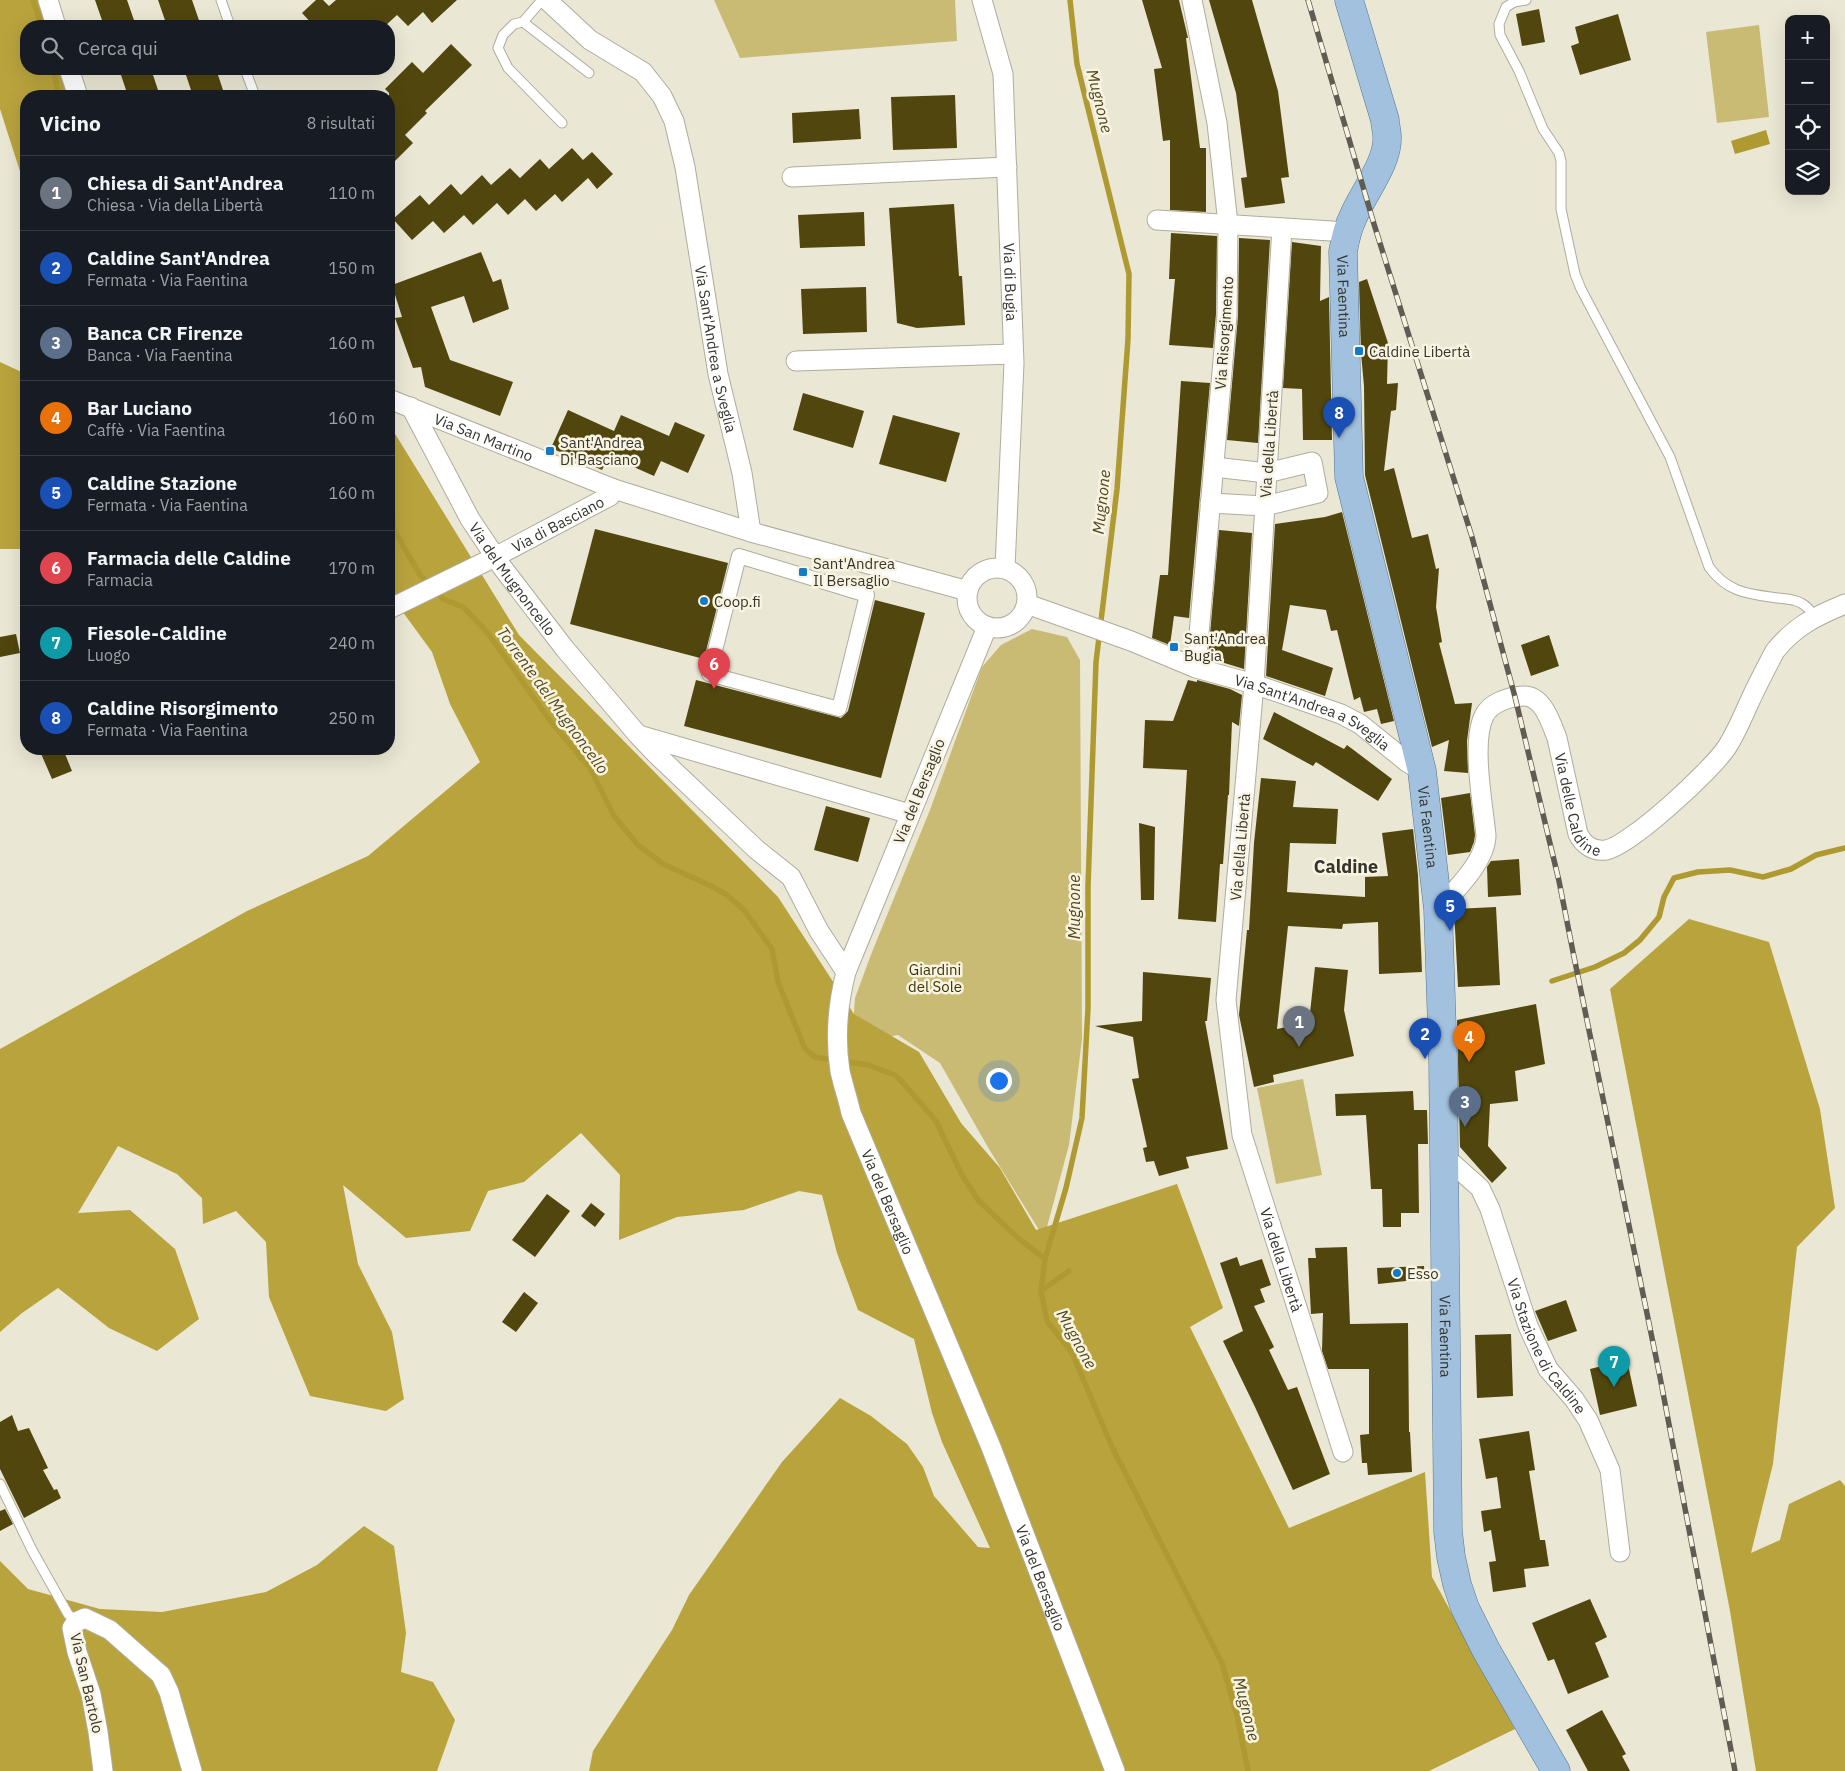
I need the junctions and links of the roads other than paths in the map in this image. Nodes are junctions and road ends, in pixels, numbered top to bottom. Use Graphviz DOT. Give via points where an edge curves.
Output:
graph roads {
  1 [pos="48,0"];
  2 [pos="221,0"];
  3 [pos="542,0"];
  4 [pos="547,0"];
  5 [pos="982,0"];
  6 [pos="1192,0"];
  7 [pos="1349,0"];
  8 [pos="1526,0"];
  9 [pos="54,20"];
  10 [pos="228,20"];
  11 [pos="522,22"];
  12 [pos="589,73"];
  13 [pos="71,75"];
  14 [pos="247,75"];
  15 [pos="76,90"];
  16 [pos="253,90"];
  17 [pos="562,123"];
  18 [pos="1007,167"];
  19 [pos="792,177"];
  20 [pos="1157,220"];
  21 [pos="1228,224"];
  22 [pos="1282,228"];
  23 [pos="1347,232"];
  24 [pos="1013,354"];
  25 [pos="796,361"];
  26 [pos="395,401"];
  27 [pos="411,407"];
  28 [pos="1214,467"];
  29 [pos="1267,473"];
  30 [pos="614,489"];
  31 [pos="1210,503"];
  32 [pos="1265,506"];
  33 [pos="750,532"];
  34 [pos="495,557"];
  35 [pos="1005,568"];
  36 [pos="968,590"];
  37 [pos="1027,604"];
  38 [pos="1845,604"];
  39 [pos="395,606"];
  40 [pos="1815,617"];
  41 [pos="987,627"];
  42 [pos="1196,668"];
  43 [pos="709,674"];
  44 [pos="1254,684"];
  45 [pos="638,735"];
  46 [pos="1422,771"];
  47 [pos="910,814"];
  48 [pos="1438,910"];
  49 [pos="846,972"];
  50 [pos="1444,1156"];
  51 [pos="1343,1452"];
  52 [pos="0,1484"];
  53 [pos="1620,1552"];
  54 [pos="76,1622"];
  55 [pos="103,1771"];
  56 [pos="192,1771"];
  57 [pos="1115,1771"];
  58 [pos="1556,1771"];
  1 -- 9 [label="street"];
  2 -- 10 [label="lane"];
  3 -- 11 [label="lane"];
  4 -- 33 [label="street, Via Sant'Andrea a Sveglia" via="590,40 643,72 662,96 674,121 685,167 718,374 742,473"];
  5 -- 18 [label="street, Via di Bugia" via="1003,74"];
  6 -- 21 [label="street, Via Risorgimento" via="1217,124"];
  7 -- 23 [label="main road, Via Faentina" via="1388,137 1385,154"];
  8 -- 40 [label="lane" via="1506,7 1499,24 1500,35 1543,129 1559,153 1562,208 1574,274 1670,457 1707,563 1715,575 1731,588 1743,593 1795,600"];
  11 -- 12 [label="lane"];
  11 -- 17 [label="lane" via="514,24 498,48 508,68"];
  13 -- 15 [label="street"];
  14 -- 16 [label="lane"];
  18 -- 19 [label="street"];
  18 -- 24 [label="street, Via di Bugia"];
  20 -- 21 [label="street"];
  21 -- 22 [label="street"];
  21 -- 28 [label="street, Via Risorgimento" via="1227,315"];
  22 -- 23 [label="street"];
  22 -- 29 [label="street, Via della Libertà"];
  23 -- 46 [label="main road, Via Faentina" via="1343,252 1349,477"];
  24 -- 25 [label="street"];
  24 -- 35 [label="street, Via di Bugia"];
  26 -- 27 [label="street, Via San Martino"];
  27 -- 30 [label="street, Via San Martino"];
  27 -- 34 [label="street, Via del Mugnoncello" via="470,519"];
  28 -- 29 [label="street"];
  28 -- 31 [label="street, Via Risorgimento"];
  29 -- 32 [label="street, Via della Libertà"];
  29 -- 32 [label="street" via="1312,462 1318,493"];
  30 -- 33 [label="street, Via San Martino"];
  30 -- 34 [label="street, Via di Basciano" via="610,496"];
  31 -- 32 [label="street"];
  31 -- 42 [label="street, Via Risorgimento"];
  32 -- 44 [label="street, Via della Libertà"];
  33 -- 36 [label="street"];
  34 -- 39 [label="street, Via di Basciano"];
  34 -- 45 [label="street, Via del Mugnoncello" via="565,649"];
  35 -- 36 [label="street" via="987,569 978,574"];
  35 -- 37 [label="street" via="1022,580 1027,590"];
  36 -- 41 [label="street" via="967,601 972,615"];
  37 -- 41 [label="street" via="1016,622 999,628"];
  37 -- 42 [label="street, Via Sant'Andrea a Sveglia" via="1132,641"];
  38 -- 40 [label="street, Via delle Caldine"];
  40 -- 48 [label="street, Via delle Caldine" via="1796,629 1775,652 1732,739 1718,758 1648,824 1624,843 1608,850 1589,847 1578,834 1557,738 1539,703 1524,696 1494,704 1484,715 1478,746 1486,835 1484,848 1474,866"];
  41 -- 47 [label="street, Via del Bersaglio"];
  42 -- 44 [label="street, Via Sant'Andrea a Sveglia"];
  43 -- 43 [label="street" via="739,556 867,595 839,709"];
  44 -- 46 [label="street, Via Sant'Andrea a Sveglia" via="1342,714"];
  44 -- 51 [label="street, Via della Libertà" via="1226,1000 1242,1135"];
  45 -- 47 [label="street"];
  45 -- 49 [label="street, Via del Mugnoncello" via="757,850 791,878 819,931"];
  46 -- 48 [label="main road, Via Faentina"];
  47 -- 49 [label="street, Via del Bersaglio"];
  48 -- 50 [label="main road, Via Faentina"];
  49 -- 57 [label="street, Via del Bersaglio" via="839,998 839,1051 840,1072 851,1113 991,1447"];
  50 -- 53 [label="street, Via Stazione di Caldine" via="1480,1188 1540,1352 1548,1369 1574,1399 1592,1428 1610,1470"];
  50 -- 58 [label="main road, Via Faentina" via="1448,1531 1451,1557 1465,1608"];
  52 -- 54 [label="lane" via="32,1550 68,1614"];
  54 -- 55 [label="street, Via San Bartolo" via="72,1628 91,1694"];
  54 -- 56 [label="street, Via San Bartolo" via="85,1618 110,1630 161,1675"];
}
